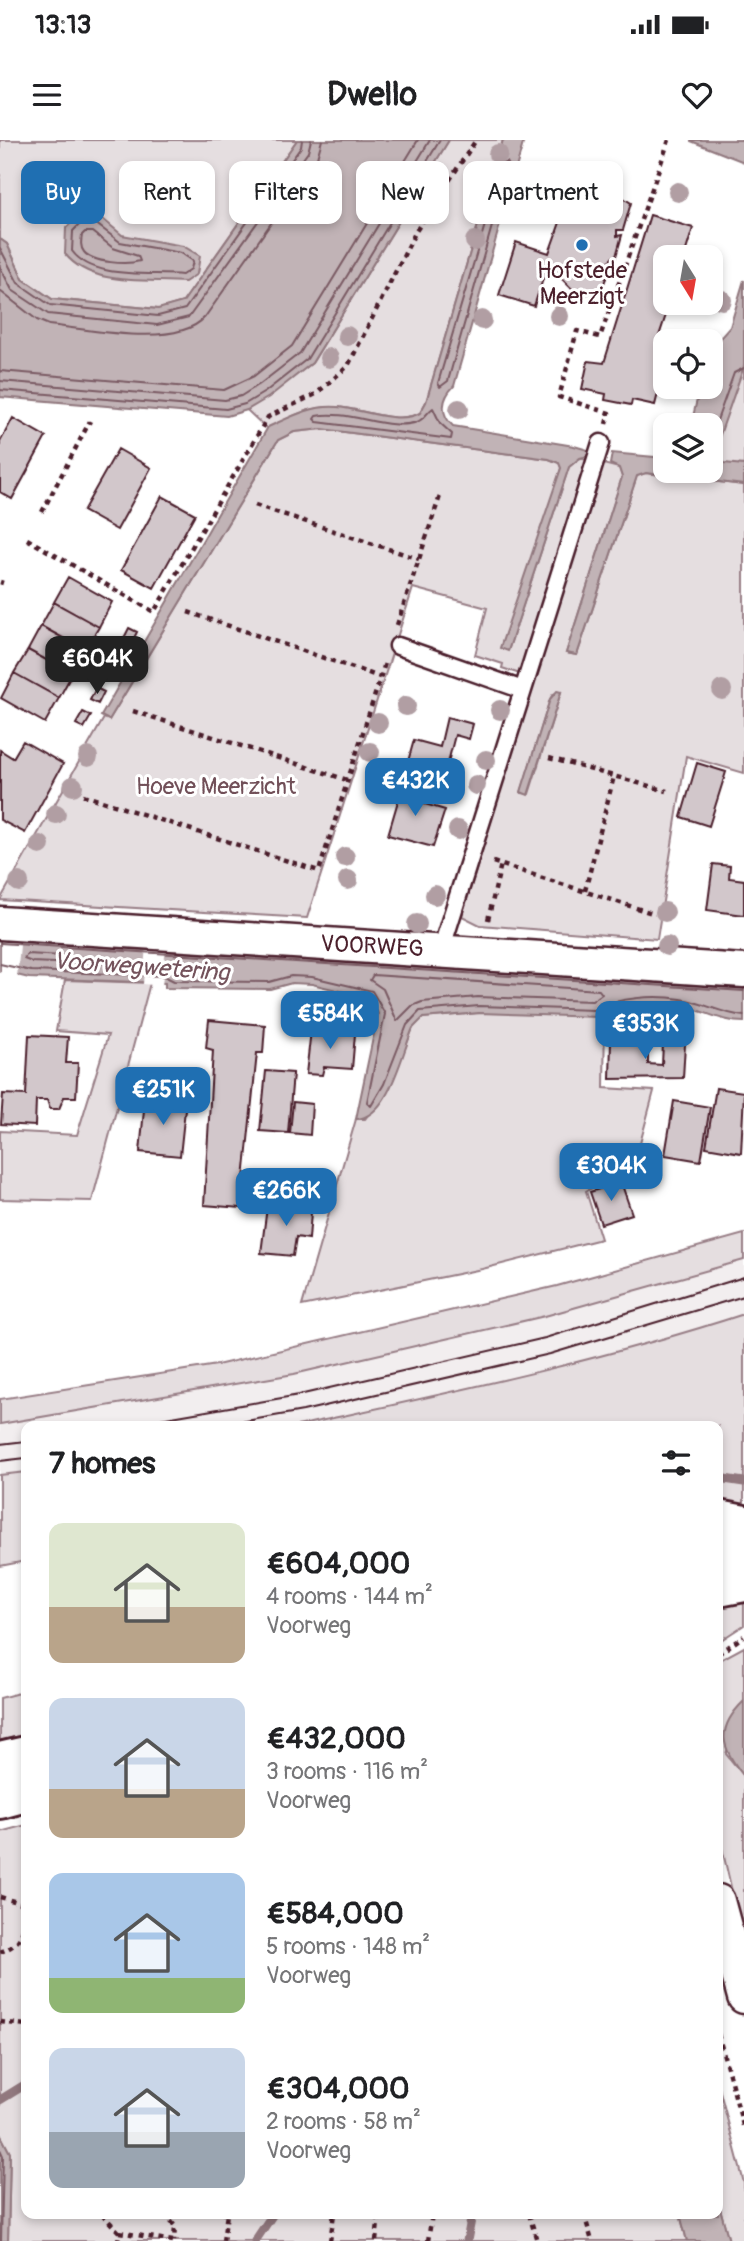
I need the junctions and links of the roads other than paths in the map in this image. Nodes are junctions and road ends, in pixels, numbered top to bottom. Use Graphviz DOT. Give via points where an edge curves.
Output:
graph roads {
  1 [pos="601,443"];
  2 [pos="394,644"];
  3 [pos="523,691"];
  4 [pos="0,923"];
  5 [pos="441,950"];
  6 [pos="744,971"];
  7 [pos="723,1521"];
  8 [pos="744,1525"];
  9 [pos="744,1549"];
  10 [pos="723,1551"];
  11 [pos="744,1582"];
  12 [pos="723,1586"];
  13 [pos="21,1757"];
  14 [pos="0,1762"];
  15 [pos="21,1793"];
  16 [pos="0,1799"];
  17 [pos="723,1919"];
  18 [pos="744,1997"];
  1 -- 3 [label="lane"];
  2 -- 3 [label="lane"];
  3 -- 5 [label="lane"];
  4 -- 5 [label="street, VOORWEG"];
  5 -- 6 [label="street, VOORWEG"];
  7 -- 8 [label="main road"];
  9 -- 10 [label="main road"];
  11 -- 12 [label="main road"];
  13 -- 14 [label="main road"];
  15 -- 16 [label="main road"];
  17 -- 18 [label="street"];
}
